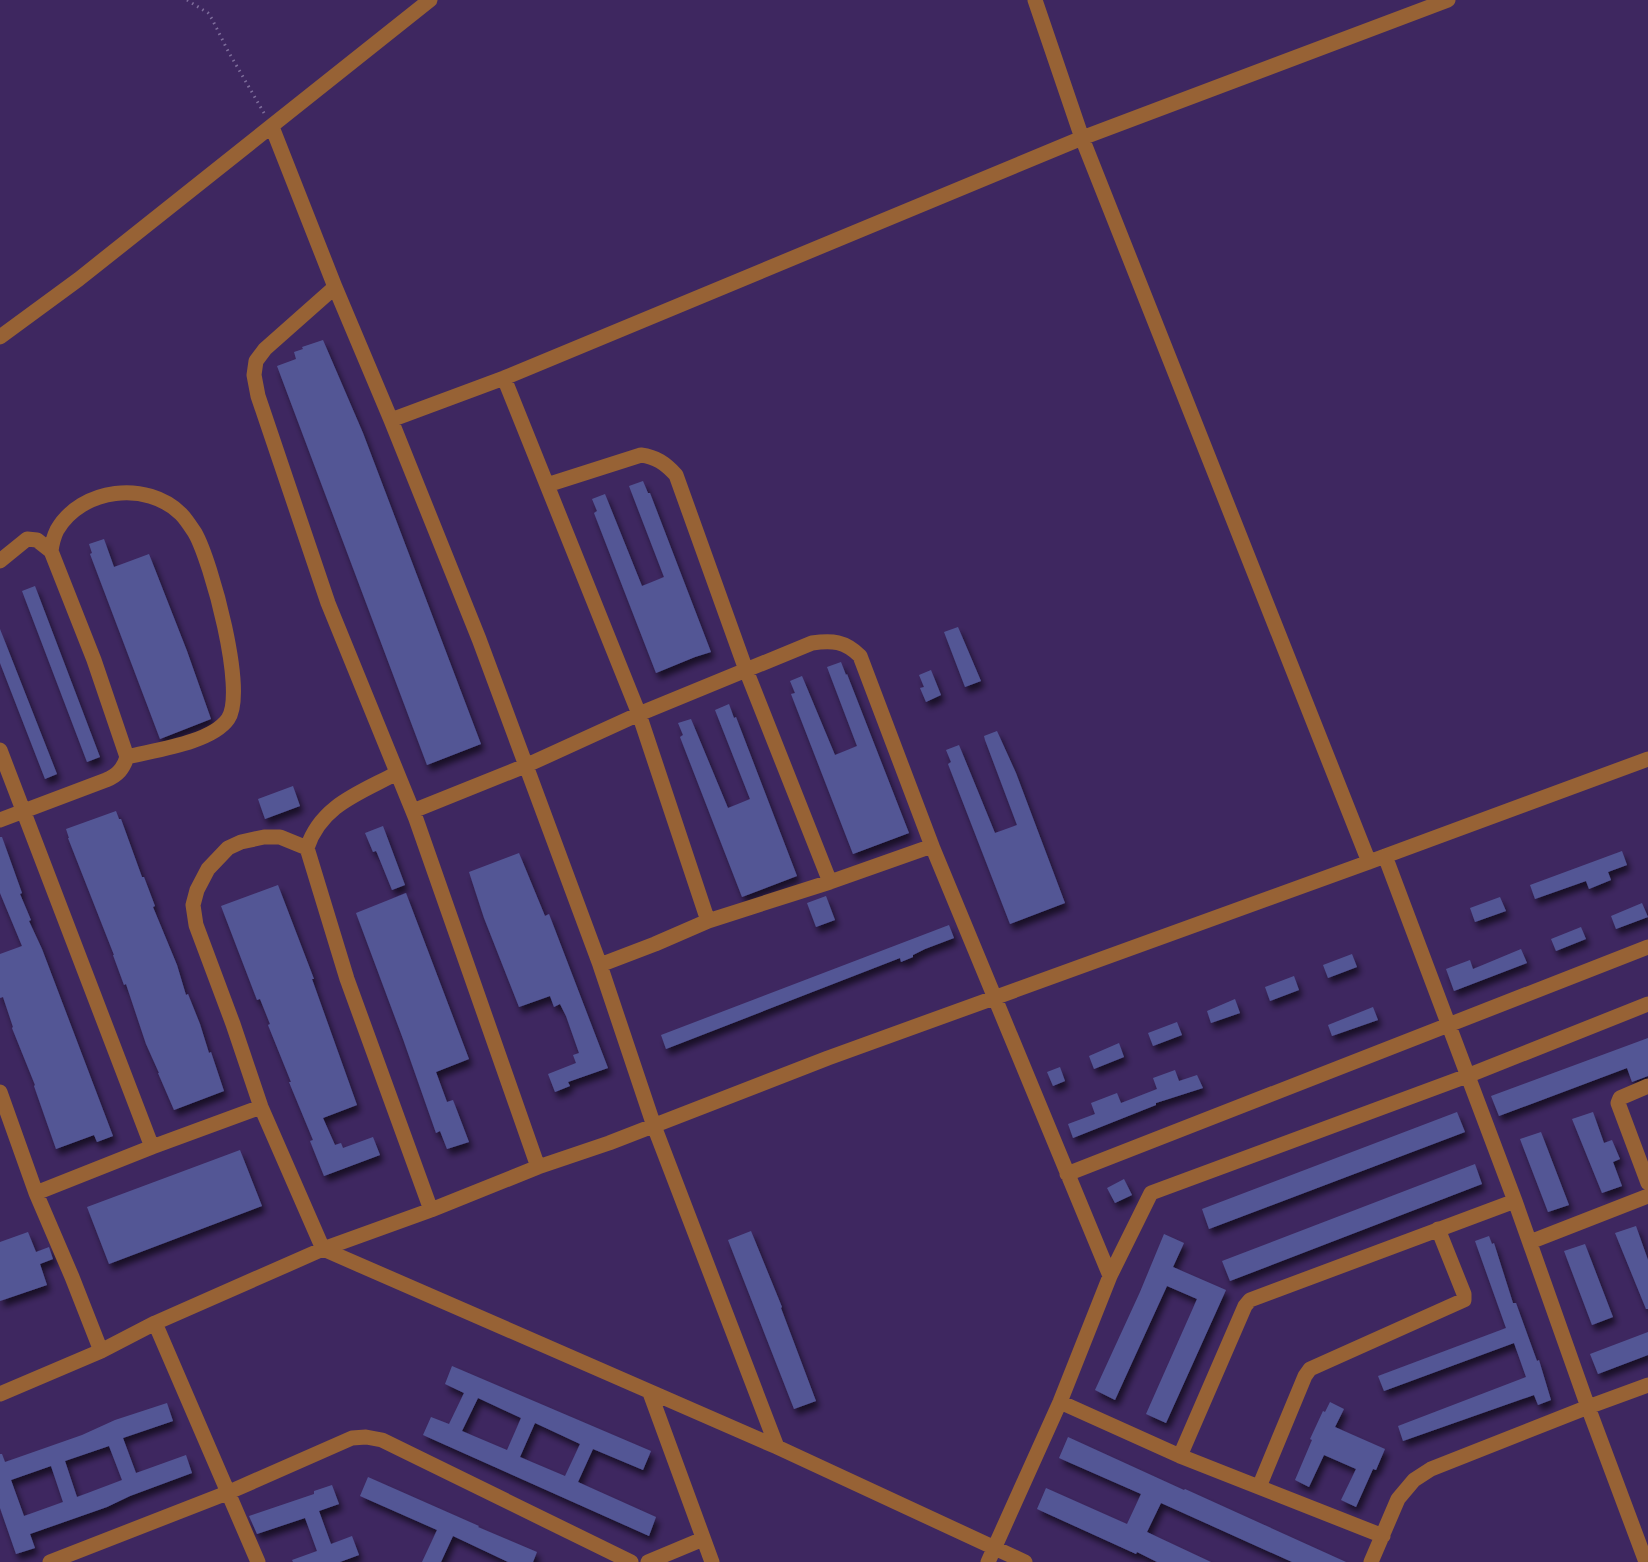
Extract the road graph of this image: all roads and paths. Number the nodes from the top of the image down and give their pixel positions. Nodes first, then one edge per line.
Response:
1 (187, 0) edge
2 (430, 0) edge
3 (1035, 0) edge
4 (1448, 0) edge
5 (272, 127) junction
6 (1082, 138) junction
7 (334, 287) junction
8 (0, 337) edge
9 (504, 378) junction
10 (391, 420) junction
11 (547, 485) junction
12 (51, 551) junction
13 (0, 561) edge
14 (746, 670) junction
15 (639, 714) junction
16 (0, 750) edge
17 (127, 757) junction
18 (1648, 759) edge
19 (525, 766) junction
20 (397, 774) junction
21 (22, 811) junction
22 (413, 811) junction
23 (0, 820) edge
24 (932, 846) junction
25 (307, 848) junction
26 (1385, 856) junction
27 (1369, 862) junction
28 (831, 882) junction
29 (708, 921) junction
30 (1648, 947) edge
31 (600, 966) junction
32 (995, 998) junction
33 (1648, 1004) edge
34 (1449, 1024) junction
35 (1467, 1076) junction
36 (1648, 1086) edge
37 (0, 1092) edge
38 (261, 1107) junction
39 (4, 1116) edge
40 (654, 1126) junction
41 (152, 1147) junction
42 (538, 1167) junction
43 (1067, 1174) junction
44 (1648, 1183) edge
45 (36, 1193) junction
46 (1648, 1196) edge
47 (1515, 1201) junction
48 (431, 1210) junction
49 (1438, 1229) junction
50 (1530, 1242) junction
51 (323, 1249) junction
52 (1110, 1276) junction
53 (155, 1323) junction
54 (101, 1352) junction
55 (1648, 1385) edge
56 (650, 1393) junction
57 (0, 1394) edge
58 (1060, 1402) junction
59 (1588, 1407) junction
60 (777, 1447) junction
61 (1180, 1456) junction
62 (1259, 1487) junction
63 (227, 1493) junction
64 (1383, 1536) junction
65 (703, 1539) junction
66 (991, 1555) edge
67 (50, 1562) edge
68 (258, 1562) edge
69 (631, 1562) edge
70 (648, 1562) edge
71 (712, 1562) edge
72 (1024, 1562) edge
73 (1371, 1562) edge
74 (1646, 1562) edge

1 - 5 path
2 - 5 street
3 - 6 street
4 - 6 street
5 - 7 street
5 - 8 street
6 - 9 street
6 - 27 street
7 - 10 street
7 - 20 street
9 - 10 street
9 - 11 street
10 - 19 street
11 - 14 street
11 - 15 street
12 - 13 street
12 - 17 street
12 - 17 street
14 - 15 street
14 - 24 street
14 - 28 street
15 - 19 street
15 - 29 street
16 - 21 street
17 - 21 street
18 - 26 street
19 - 22 street
19 - 31 street
20 - 22 street
20 - 25 street
21 - 23 street
21 - 41 street
22 - 42 street
24 - 28 street
24 - 32 street
25 - 38 street
25 - 48 street
26 - 27 street
26 - 34 street
27 - 32 street
28 - 29 street
29 - 31 street
30 - 34 street
31 - 40 street
32 - 40 street
32 - 43 street
33 - 35 street
34 - 35 street
34 - 43 street
35 - 47 street
35 - 52 street
36 - 44 street
37 - 39 street
38 - 41 street
38 - 51 street
39 - 45 street
40 - 42 street
40 - 60 street
41 - 45 street
42 - 48 street
43 - 52 street
45 - 54 street
46 - 50 street
47 - 49 street
47 - 50 street
48 - 51 street
49 - 61 street
49 - 62 street
50 - 59 street
51 - 53 street
51 - 56 street
52 - 58 street
53 - 54 street
53 - 63 street
54 - 57 street
55 - 59 street
56 - 60 street
56 - 65 street
58 - 61 street
58 - 66 street
59 - 64 street
59 - 74 street
60 - 66 street
61 - 62 street
62 - 64 street
63 - 67 street
63 - 68 street
63 - 69 street
64 - 73 street
65 - 70 street
65 - 71 street
66 - 72 street

